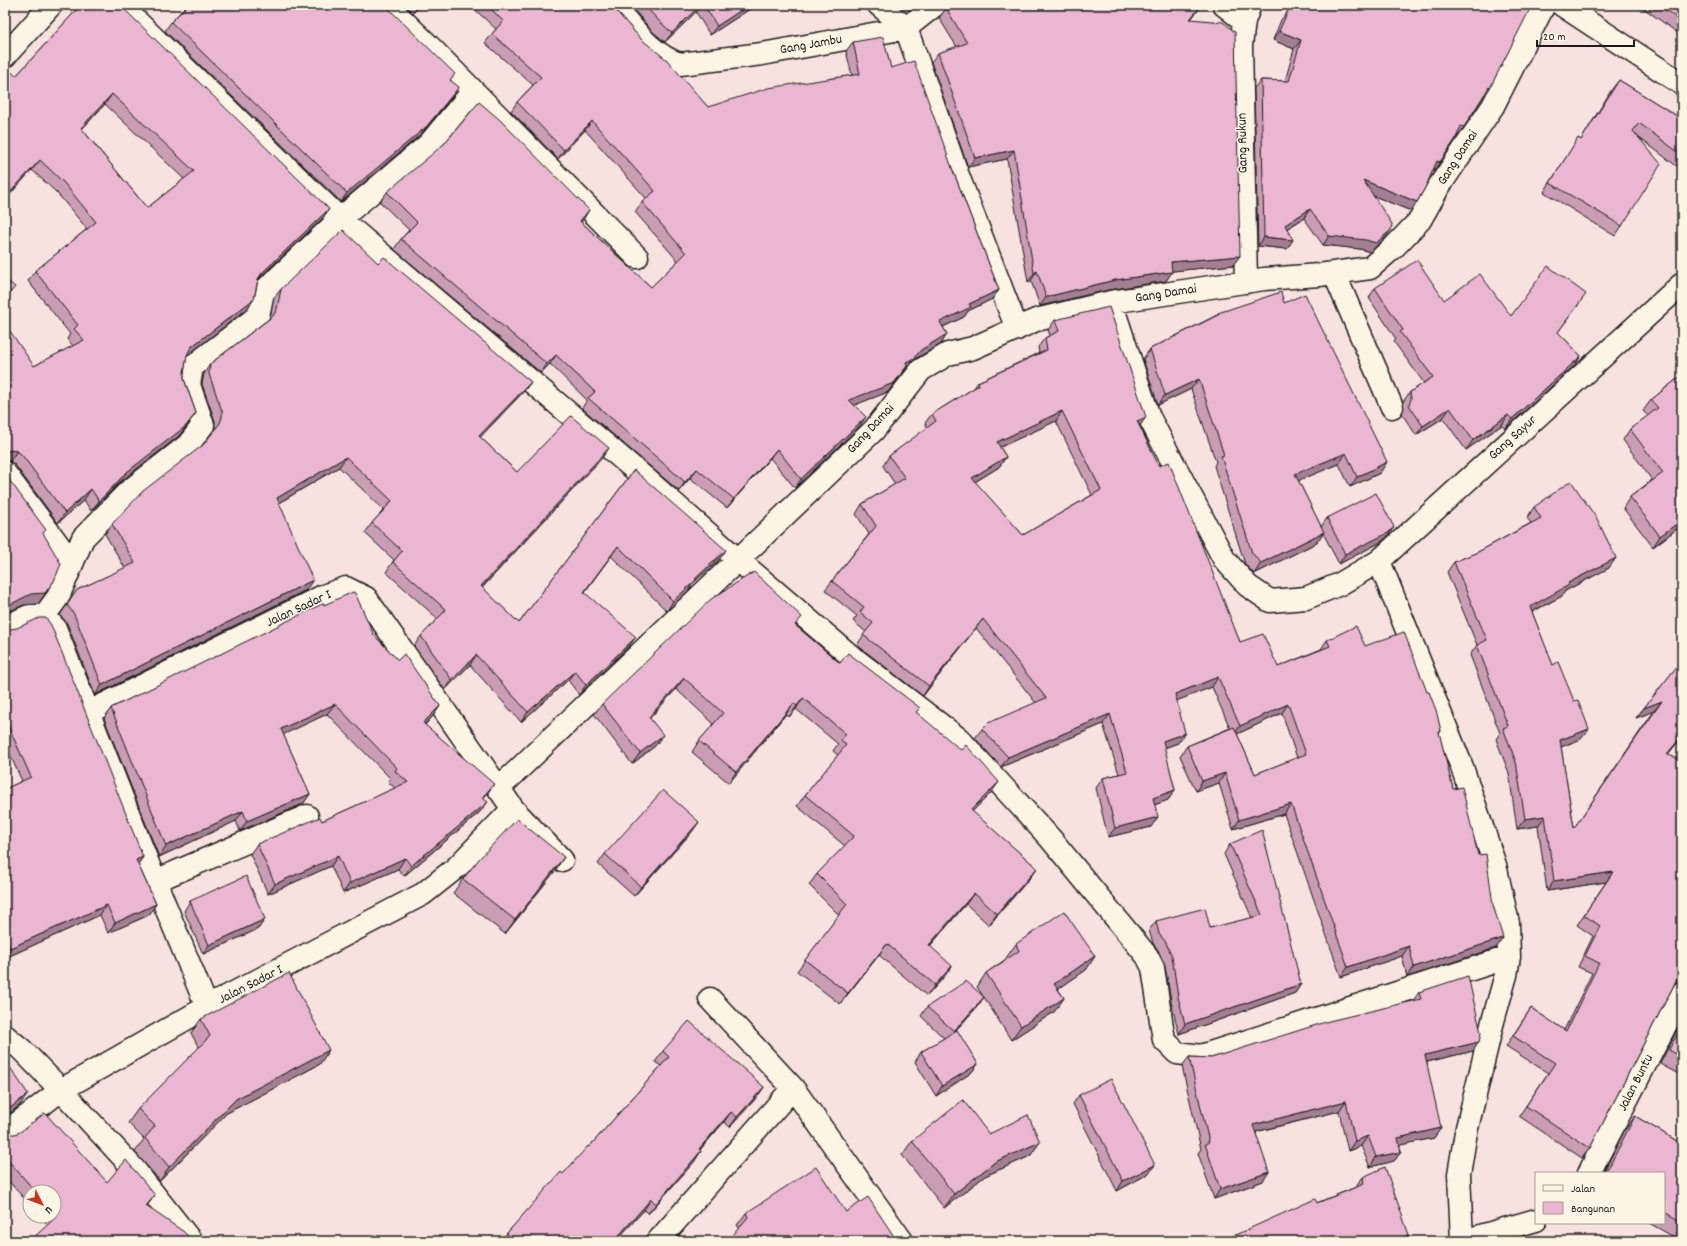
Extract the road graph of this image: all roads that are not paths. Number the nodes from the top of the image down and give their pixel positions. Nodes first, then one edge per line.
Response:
1 (51, 5) edge
2 (120, 5) edge
3 (387, 5) edge
4 (612, 5) edge
5 (879, 5) edge
6 (935, 5) edge
7 (1224, 5) edge
8 (1544, 5) edge
9 (1562, 5) edge
10 (1247, 13) edge
11 (906, 28) junction
12 (5, 56) edge
13 (1682, 84) edge
14 (473, 91) junction
15 (340, 219) junction
16 (637, 257) dead end
17 (1334, 273) junction
18 (1246, 282) junction
19 (1682, 284) edge
20 (1111, 302) junction
21 (1017, 328) junction
22 (1392, 407) dead end
23 (5, 473) edge
24 (737, 560) junction
25 (1379, 561) junction
26 (72, 563) junction
27 (44, 616) junction
28 (5, 627) edge
29 (89, 712) junction
30 (499, 788) junction
31 (513, 809) junction
32 (307, 816) dead end
33 (562, 860) edge
34 (155, 881) junction
35 (1509, 956) junction
36 (1682, 993) edge
37 (710, 999) dead end
38 (208, 1008) junction
39 (5, 1036) edge
40 (793, 1088) junction
41 (60, 1090) junction
42 (5, 1133) edge
43 (1590, 1172) edge
44 (1535, 1220) edge
45 (191, 1241) edge
46 (658, 1241) edge
47 (902, 1241) edge
48 (1463, 1241) edge

1 - 12 street
2 - 15 street
3 - 14 street
4 - 11 street, Gang Jambu
5 - 11 street
6 - 11 street, Gang Jambu
7 - 10 street
8 - 17 street, Gang Damai
9 - 13 street
10 - 18 street, Gang Rukun
11 - 21 street
14 - 15 street
14 - 16 street
15 - 24 street
15 - 26 street
17 - 18 street, Gang Damai
17 - 22 street
18 - 20 street, Gang Damai
19 - 25 street, Gang Sayur
20 - 21 street, Gang Damai
20 - 25 street, Gang Sayur
21 - 24 street, Gang Damai
23 - 26 street
24 - 30 street, Gang Damai
24 - 35 street
25 - 35 street
26 - 27 street
27 - 28 street
27 - 29 street, Jalan Sadar I
29 - 30 street, Jalan Sadar I
29 - 34 street, Jalan Sadar I
30 - 31 street, Jalan Sadar I
31 - 33 street, Jalan Sadar I
31 - 38 street, Jalan Sadar I
32 - 34 street
34 - 38 street, Jalan Sadar I
35 - 48 street
36 - 43 street, Jalan Buntu
37 - 40 street
38 - 41 street
39 - 41 street
40 - 46 street
40 - 47 street
41 - 42 street
41 - 45 street
44 - 48 street

